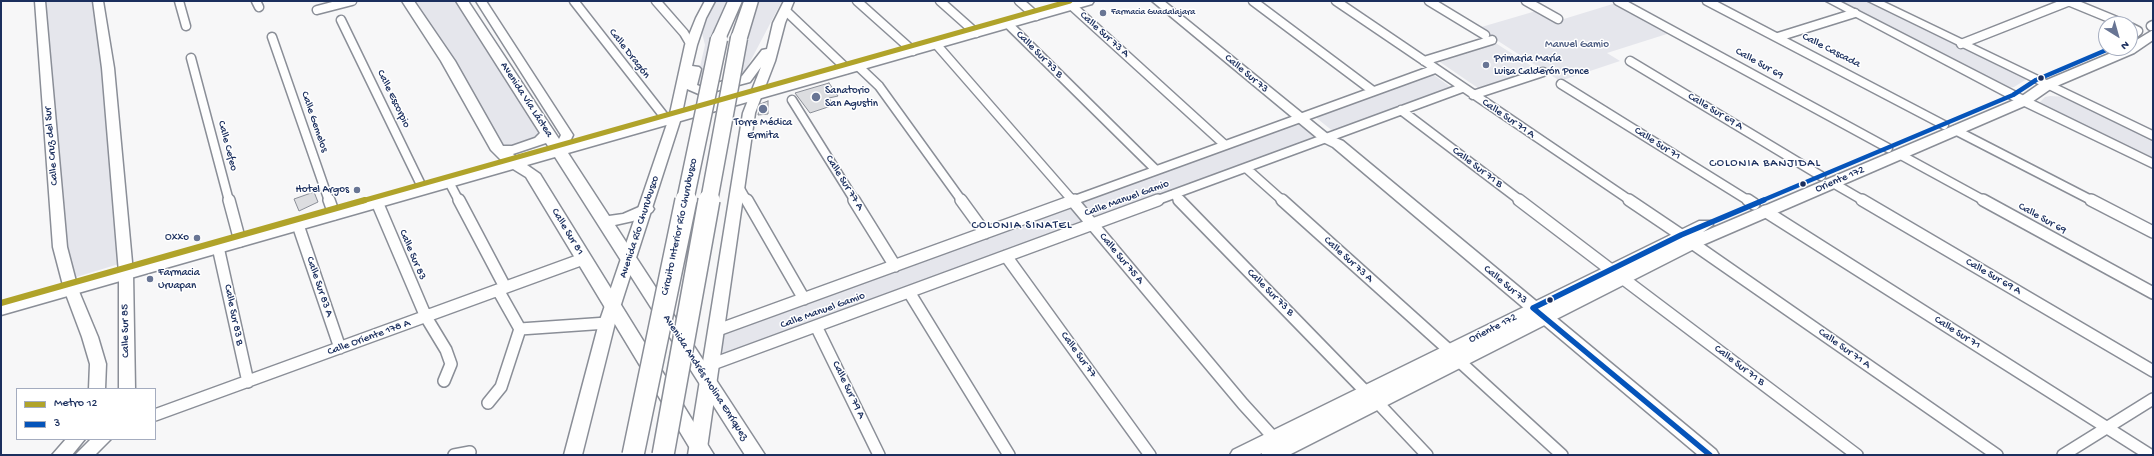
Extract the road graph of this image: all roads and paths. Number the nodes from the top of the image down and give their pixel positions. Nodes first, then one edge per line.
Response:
1 (40, 1) edge
2 (98, 1) edge
3 (179, 1) edge
4 (352, 1) edge
5 (408, 1) edge
6 (462, 1) edge
7 (480, 1) edge
8 (574, 1) edge
9 (656, 1) edge
10 (710, 1) edge
11 (735, 1) edge
12 (751, 1) edge
13 (857, 1) edge
14 (940, 1) edge
15 (1019, 1) edge
16 (1088, 1) edge
17 (1157, 1) edge
18 (1168, 1) edge
19 (1253, 1) edge
20 (1336, 1) edge
21 (1429, 1) edge
22 (1526, 1) edge
23 (1618, 1) edge
24 (1707, 1) edge
25 (1831, 1) edge
26 (2069, 1) edge
27 (1880, 2) edge
28 (787, 5) edge
29 (1072, 6) junction
30 (317, 10) dead end
31 (1855, 13) junction
32 (1036, 16) junction
33 (2105, 16) edge
34 (1558, 19) dead end
35 (341, 20) dead end
36 (1008, 24) junction
37 (186, 26) dead end
38 (2153, 29) edge
39 (976, 33) junction
40 (2138, 36) edge
41 (272, 37) dead end
42 (1778, 37) junction
43 (2138, 39) edge
44 (692, 40) junction
45 (774, 40) junction
46 (2153, 40) edge
47 (936, 44) junction
48 (1961, 44) junction
49 (913, 51) junction
50 (2098, 54) edge
51 (2098, 55) edge
52 (191, 58) dead end
53 (1424, 61) junction
54 (1630, 61) dead end
55 (852, 68) junction
56 (1435, 69) junction
57 (1542, 72) dead end
58 (2041, 82) junction
59 (1561, 84) dead end
60 (1462, 88) junction
61 (1373, 92) junction
62 (755, 95) junction
63 (1473, 95) junction
64 (2019, 98) junction
65 (792, 100) dead end
66 (1401, 110) junction
67 (1304, 116) junction
68 (671, 119) junction
69 (1949, 128) junction
70 (548, 133) junction
71 (2152, 135) edge
72 (1332, 139) junction
73 (1225, 145) junction
74 (498, 150) junction
75 (559, 151) junction
76 (1893, 151) junction
77 (514, 163) junction
78 (2153, 164) edge
79 (1246, 168) junction
80 (1156, 170) junction
81 (1827, 179) junction
82 (449, 182) junction
83 (739, 187) junction
84 (423, 189) junction
85 (1174, 194) junction
86 (1072, 201) junction
87 (377, 202) junction
88 (1759, 208) junction
89 (646, 209) junction
90 (334, 214) junction
91 (605, 221) junction
92 (1092, 224) junction
93 (298, 225) junction
94 (2153, 232) edge
95 (985, 233) junction
96 (1686, 239) junction
97 (240, 241) junction
98 (218, 247) junction
99 (1006, 256) junction
100 (583, 259) junction
101 (629, 260) junction
102 (895, 266) junction
103 (126, 273) junction
104 (1616, 274) junction
105 (71, 289) junction
106 (501, 289) junction
107 (909, 292) junction
108 (2153, 293) edge
109 (804, 299) junction
110 (1, 309) edge
111 (1538, 313) junction
112 (610, 315) junction
113 (426, 317) junction
114 (816, 326) junction
115 (520, 329) junction
116 (715, 331) junction
117 (340, 348) junction
118 (1455, 356) junction
119 (710, 365) junction
120 (2153, 371) edge
121 (444, 381) dead end
122 (248, 382) junction
123 (707, 382) junction
124 (97, 388) edge
125 (127, 388) edge
126 (1372, 397) junction
127 (2153, 399) edge
128 (488, 403) dead end
129 (156, 415) edge
130 (2106, 427) junction
131 (76, 440) edge
132 (101, 440) edge
133 (1280, 449) edge
134 (699, 452) edge
135 (61, 455) edge
136 (84, 455) edge
137 (454, 455) edge
138 (469, 455) edge
139 (574, 455) edge
140 (633, 455) edge
141 (663, 455) edge
142 (755, 455) edge
143 (879, 455) edge
144 (1009, 455) edge
145 (1150, 455) edge
146 (1240, 455) edge
147 (1427, 455) edge
148 (1562, 455) edge
149 (1710, 455) edge
150 (1857, 455) edge
151 (1997, 455) edge
152 (2063, 455) edge
153 (2150, 455) edge

1 - 105 street, Calle Cruz del Sur
2 - 103 street
3 - 37 street
4 - 30 street
5 - 74 main road
6 - 70 main road, Avenida Vía Láctea
7 - 75 street, Avenida Vía Láctea
8 - 68 street, Calle Dragón
9 - 44 street
10 - 44 street, Avenida Río Churubusco
11 - 140 highway, Circuito Interior Río Churubusco, bridge
12 - 141 highway, Circuito Interior Río Churubusco, bridge
13 - 49 street
14 - 39 street
15 - 32 street
16 - 29 main road
17 - 67 street, Calle Sur 73
18 - 67 street, Calle Sur 73
19 - 61 street
20 - 53 street, Calle Sur 71 A
21 - 53 street
22 - 34 street
23 - 76 street, Calle Sur 69
24 - 42 street, Calle Cascada
25 - 31 street
26 - 33 street
26 - 48 street
27 - 48 street
28 - 45 street
28 - 55 street
29 - 32 main road
29 - 73 street, Calle Sur 73 A
31 - 42 street
31 - 64 street
32 - 36 main road
35 - 84 street, Calle Escorpio
36 - 39 main road
36 - 80 street, Calle Sur 73 B
38 - 40 main road
39 - 47 main road
41 - 90 street, Calle Gemelos
42 - 69 street, Calle Cascada
43 - 46 street
44 - 45 street
44 - 68 street, Avenida Río Churubusco
45 - 62 street
47 - 49 main road
47 - 86 street, Calle Sur 75 A
48 - 58 street
49 - 55 main road
50 - 58 main road
51 - 58 main road
52 - 97 street, Calle Cefeo
53 - 56 street, Calle Sur 71 A
54 - 81 street, Calle Sur 69 A
55 - 62 main road
55 - 95 street
56 - 60 street, Calle Sur 71 A
56 - 61 street, Calle Manuel Gamio
57 - 63 street
58 - 64 main road, Oriente 172
58 - 71 street
59 - 88 street, Calle Sur 71
60 - 63 street, Calle Sur 71 A
60 - 66 street, Calle Manuel Gamio
61 - 67 street, Calle Manuel Gamio
62 - 68 main road
62 - 83 street
63 - 96 street, Calle Sur 71 A
64 - 69 main road, Oriente 172
64 - 78 street
65 - 102 street, Calle Sur 77 A
66 - 72 street, Calle Manuel Gamio
66 - 104 street, Calle Sur 71 B
67 - 72 street, Calle Sur 73
67 - 73 street, Calle Manuel Gamio
68 - 75 main road
68 - 89 street, Avenida Río Churubusco
69 - 76 main road, Oriente 172
69 - 94 street, Calle Cascada
70 - 74 main road
70 - 75 main road, Avenida Vía Láctea
72 - 79 street, Calle Manuel Gamio
72 - 111 street, Calle Sur 73
73 - 80 street, Calle Manuel Gamio
74 - 77 main road
75 - 77 main road
75 - 91 main road
76 - 81 main road, Oriente 172
76 - 108 street, Calle Sur 69
77 - 82 main road
77 - 100 main road, Calle Sur 81
79 - 85 street, Calle Manuel Gamio
79 - 118 street, Calle Sur 73 A
80 - 86 street, Calle Manuel Gamio
81 - 88 main road, Oriente 172
81 - 120 street, Calle Sur 69 A
82 - 84 main road
82 - 106 street
83 - 109 street
83 - 116 street
84 - 87 main road
85 - 92 street, Calle Manuel Gamio
85 - 126 street, Calle Sur 73 B
86 - 92 street, Calle Sur 75 A
86 - 95 street, Calle Manuel Gamio
87 - 90 main road
87 - 113 street, Calle Sur 83
88 - 96 main road, Oriente 172
88 - 130 street, Calle Sur 71
89 - 91 main road
89 - 101 street, Avenida Río Churubusco
90 - 93 main road
91 - 101 main road
92 - 99 street, Calle Manuel Gamio
92 - 133 street, Calle Sur 75 A
93 - 97 main road
93 - 117 street, Calle Sur 83 A
95 - 102 street, Calle Manuel Gamio
96 - 104 main road, Oriente 172
96 - 151 street, Calle Sur 71 A
97 - 98 main road
98 - 103 main road
98 - 122 street, Calle Sur 83 B
99 - 107 street, Calle Manuel Gamio
99 - 145 street, Calle Sur 77
100 - 106 street, Calle Oriente 178 A
100 - 112 main road, Calle Sur 81
101 - 112 street, Avenida Río Churubusco
101 - 123 main road, Avenida Andrés Molina Enríquez
102 - 109 street, Calle Manuel Gamio
103 - 105 main road
103 - 125 street, Calle Sur 85
104 - 111 main road, Oriente 172
104 - 150 street, Calle Sur 71 B
105 - 110 main road
105 - 124 street
106 - 113 street, Calle Oriente 178 A
106 - 115 street
107 - 114 street, Calle Manuel Gamio
107 - 144 street
109 - 116 street, Calle Manuel Gamio
111 - 118 main road, Oriente 172
111 - 149 street, Calle Sur 73
112 - 115 street
112 - 134 main road
112 - 139 street, Avenida Río Churubusco
113 - 117 street, Calle Oriente 178 A
113 - 121 street, Calle Sur 83
114 - 119 street, Calle Manuel Gamio
114 - 143 street, Calle Sur 79 A
115 - 128 street
116 - 119 street
117 - 122 street, Calle Oriente 178 A
118 - 126 main road, Oriente 172
118 - 148 street, Calle Sur 73 A
119 - 123 street
122 - 129 street, Calle Oriente 178 A
123 - 134 street
123 - 142 main road, Avenida Andrés Molina Enríquez
126 - 133 main road, Oriente 172
126 - 147 street, Calle Sur 73 B
127 - 130 street
130 - 152 street
130 - 153 street, Calle Sur 71
131 - 135 street
132 - 136 street
133 - 146 main road, Oriente 172
137 - 138 street

